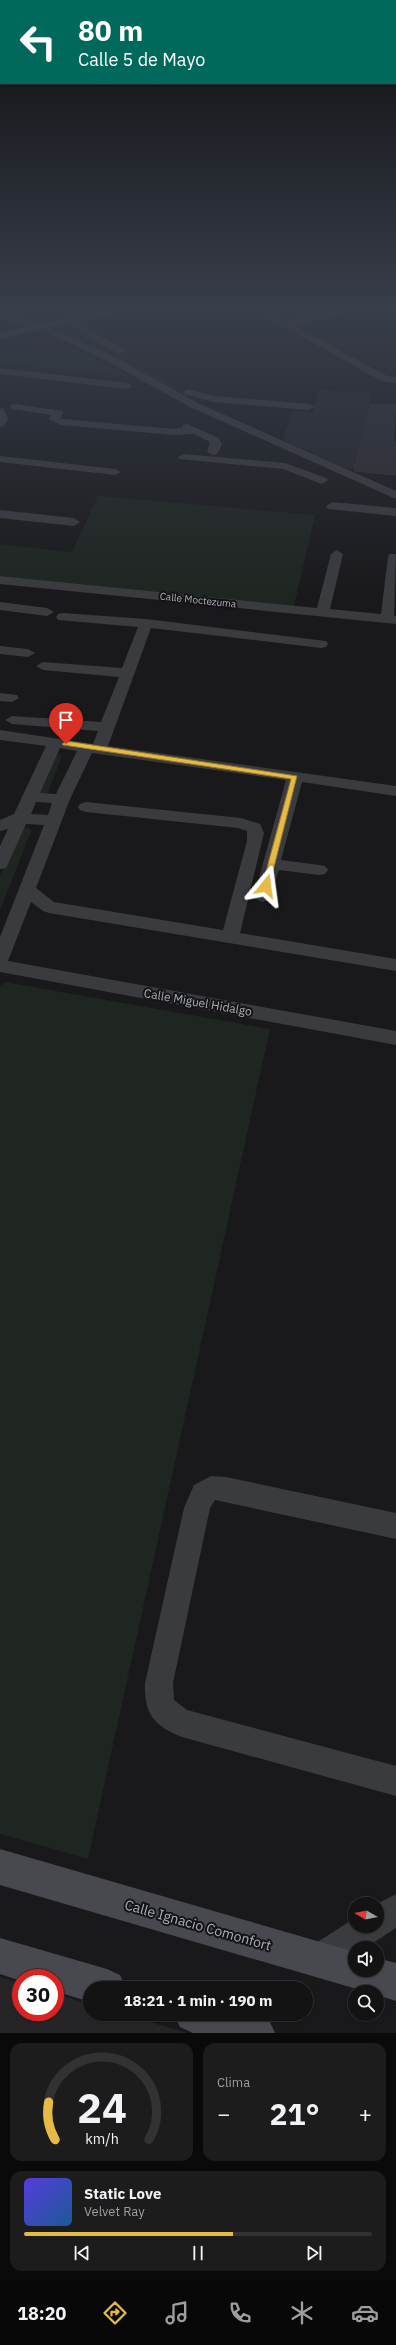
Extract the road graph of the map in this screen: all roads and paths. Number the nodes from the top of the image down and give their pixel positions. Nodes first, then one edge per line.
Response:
1 (195, 406) edge
2 (296, 406) edge
3 (15, 407) dead end
4 (309, 407) dead end
5 (0, 411) edge
6 (0, 424) edge
7 (219, 431) junction
8 (213, 452) dead end
9 (184, 457) dead end
10 (0, 459) edge
11 (320, 462) junction
12 (298, 470) junction
13 (115, 472) dead end
14 (322, 480) dead end
15 (396, 495) edge
16 (332, 506) dead end
17 (396, 512) edge
18 (0, 514) edge
19 (74, 522) dead end
20 (337, 554) dead end
21 (394, 556) dead end
22 (0, 580) edge
23 (9, 592) dead end
24 (0, 607) edge
25 (47, 612) dead end
26 (323, 612) junction
27 (63, 617) dead end
28 (391, 619) edge
29 (146, 623) junction
30 (321, 644) dead end
31 (0, 650) edge
32 (28, 653) dead end
33 (43, 666) dead end
34 (128, 673) junction
35 (12, 720) dead end
36 (77, 727) junction
37 (108, 728) junction
38 (0, 735) edge
39 (55, 742) junction
40 (87, 746) junction
41 (295, 778) junction
42 (396, 791) edge
43 (29, 797) junction
44 (62, 799) junction
45 (86, 807) dead end
46 (20, 818) junction
47 (54, 821) junction
48 (0, 826) edge
49 (2, 853) edge
50 (272, 864) junction
51 (319, 870) dead end
52 (27, 889) junction
53 (263, 896) dead end
54 (49, 907) junction
55 (14, 922) junction
56 (230, 937) junction
57 (0, 960) edge
58 (396, 965) edge
59 (0, 966) edge
60 (396, 1038) edge
61 (396, 1526) edge
62 (396, 1781) edge
63 (0, 1867) edge
64 (396, 1910) edge
65 (384, 1918) edge
66 (360, 1933) edge
67 (0, 1956) edge
68 (319, 1960) junction
69 (84, 1981) edge
70 (396, 1982) edge
71 (216, 2021) edge
72 (256, 2033) edge

1 - 7 street
2 - 4 street
3 - 7 street
5 - 6 street
7 - 8 street
7 - 11 street
9 - 12 street
10 - 13 street
11 - 12 street
11 - 15 street
12 - 14 street
16 - 17 street
18 - 19 street
20 - 26 street
21 - 28 street
22 - 26 street, Calle Moctezuma
23 - 24 street
24 - 25 street
26 - 28 street, Calle Moctezuma
27 - 29 street
29 - 30 street
29 - 34 street
31 - 32 street
33 - 34 street
34 - 37 street
35 - 36 street
36 - 37 street
36 - 40 street
37 - 40 street
38 - 39 street
39 - 40 street
39 - 43 street
40 - 41 street
40 - 44 street
41 - 42 street
41 - 50 street
43 - 44 street
43 - 46 street
44 - 47 street
45 - 56 street
46 - 47 street
46 - 48 street
46 - 49 street
47 - 52 street
50 - 51 street
50 - 53 street
52 - 54 street
52 - 55 street
54 - 55 street
54 - 56 street
55 - 57 street
56 - 58 street
59 - 60 street, Calle Miguel Hidalgo
61 - 62 street
63 - 68 street, Calle Ignacio Comonfort
64 - 65 street
66 - 68 street
67 - 69 street
68 - 70 street, Calle Ignacio Comonfort
71 - 72 street

